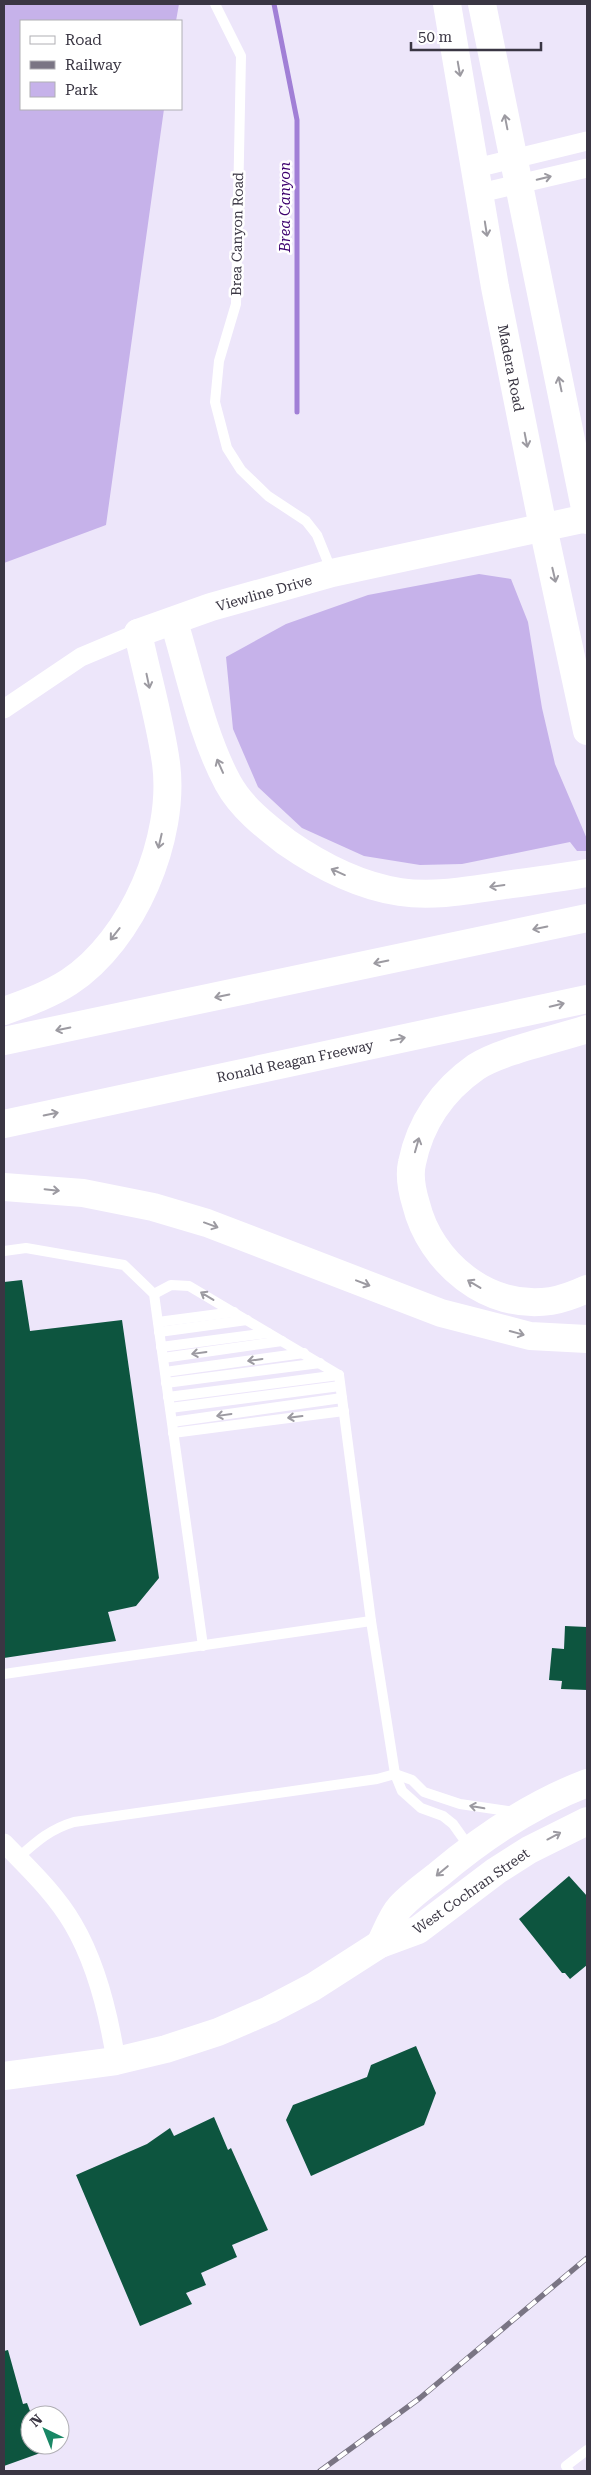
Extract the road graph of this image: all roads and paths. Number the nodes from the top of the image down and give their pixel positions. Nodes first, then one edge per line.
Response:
1 (215, 4) edge
2 (447, 4) edge
3 (482, 4) edge
4 (587, 141) edge
5 (587, 168) edge
6 (516, 172) junction
7 (478, 181) junction
8 (587, 519) edge
9 (543, 527) junction
10 (332, 573) junction
11 (174, 622) junction
12 (138, 633) junction
13 (4, 709) edge
14 (587, 731) edge
15 (584, 874) edge
16 (587, 918) edge
17 (587, 999) edge
18 (4, 1011) edge
19 (587, 1030) edge
20 (4, 1041) edge
21 (4, 1124) edge
22 (4, 1187) edge
23 (4, 1251) edge
24 (587, 1290) edge
25 (154, 1294) junction
26 (234, 1312) junction
27 (247, 1320) junction
28 (158, 1327) junction
29 (268, 1333) junction
30 (587, 1340) edge
31 (282, 1341) junction
32 (162, 1352) junction
33 (304, 1354) junction
34 (320, 1363) junction
35 (339, 1375) junction
36 (166, 1377) junction
37 (340, 1386) junction
38 (168, 1397) junction
39 (342, 1398) junction
40 (170, 1408) junction
41 (344, 1411) junction
42 (172, 1428) junction
43 (371, 1621) junction
44 (203, 1646) junction
45 (4, 1674) edge
46 (395, 1774) junction
47 (587, 1783) edge
48 (525, 1812) junction
49 (587, 1821) edge
50 (4, 1843) edge
51 (470, 1848) junction
52 (18, 1858) junction
53 (380, 1944) junction
54 (116, 2061) junction
55 (4, 2076) edge
56 (587, 2450) edge
57 (569, 2471) edge

1 - 10 lane, Brea Canyon Road
2 -> 7 main road, Madera Road
6 -> 3 main road
4 - 6 street
6 -> 5 street
6 - 7 street
6 - 7 street
8 -> 6 main road
7 -> 9 main road, Madera Road
8 - 9 main road, Viewline Drive
9 - 10 main road, Viewline Drive
9 -> 14 main road, Madera Road
10 - 11 main road, Viewline Drive
11 - 12 main road, Viewline Drive
15 -> 11 main road
12 - 13 street, Viewline Drive
12 -> 18 main road
16 -> 20 main road
21 -> 17 main road, Ronald Reagan Freeway
24 -> 19 main road
22 -> 30 main road
23 - 25 lane
26 -> 25 lane
25 - 28 lane
26 - 27 lane
26 - 28 lane
27 - 28 lane
27 - 29 lane
28 - 32 lane
29 - 31 lane
29 - 32 lane
31 -> 32 lane
31 - 33 lane
32 - 36 lane
33 - 34 lane
33 -> 36 lane
34 - 35 lane
34 - 36 lane
35 - 37 lane
35 - 38 lane
36 - 38 lane
37 - 39 lane
37 - 40 lane
38 - 40 lane
39 - 41 lane
39 -> 42 lane
40 - 42 lane
41 -> 42 lane
41 - 43 lane
42 - 44 lane
43 - 44 lane
43 - 46 lane
44 - 45 lane
48 -> 46 lane
46 - 51 lane
46 - 52 lane
47 - 48 main road, West Cochran Street
48 - 51 main road, West Cochran Street
53 -> 49 main road, West Cochran Street
50 - 52 street
51 -> 53 main road, West Cochran Street
52 - 54 street
53 - 54 main road, West Cochran Street
54 - 55 main road, West Cochran Street
56 - 57 lane

